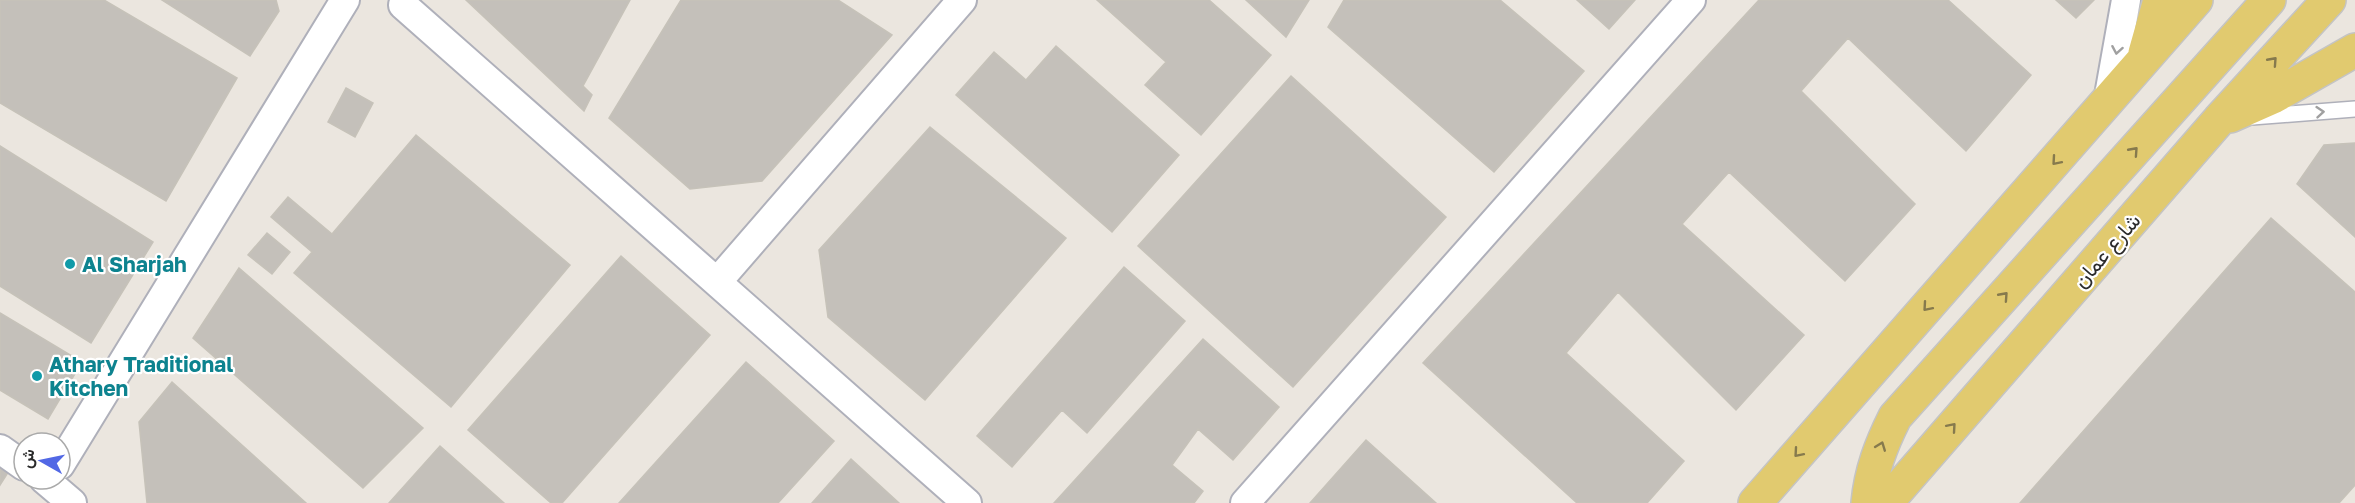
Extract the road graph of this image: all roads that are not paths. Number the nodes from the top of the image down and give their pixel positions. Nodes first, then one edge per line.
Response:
1 (345, 0) edge
2 (962, 0) edge
3 (1691, 0) edge
4 (2126, 0) edge
5 (2160, 0) edge
6 (2196, 0) edge
7 (2269, 0) edge
8 (2329, 0) edge
9 (403, 5) dead end
10 (2355, 50) edge
11 (2143, 58) junction
12 (2108, 101) junction
13 (2355, 109) edge
14 (2219, 120) junction
15 (717, 282) junction
16 (72, 443) edge
17 (58, 491) edge
18 (72, 503) edge
19 (967, 503) edge
20 (1245, 503) edge
21 (1755, 503) edge
22 (1868, 503) edge
23 (1886, 503) edge

1 - 16 street
2 - 15 street
3 - 20 street
4 -> 12 street
5 - 11 main road
6 - 11 main road
22 -> 7 main road
14 -> 8 main road, شارع عمان
9 - 15 street
10 - 14 main road
11 - 12 main road
12 -> 21 main road
14 -> 13 lane
23 -> 14 main road, شارع عمان
15 - 19 street
17 - 18 street

